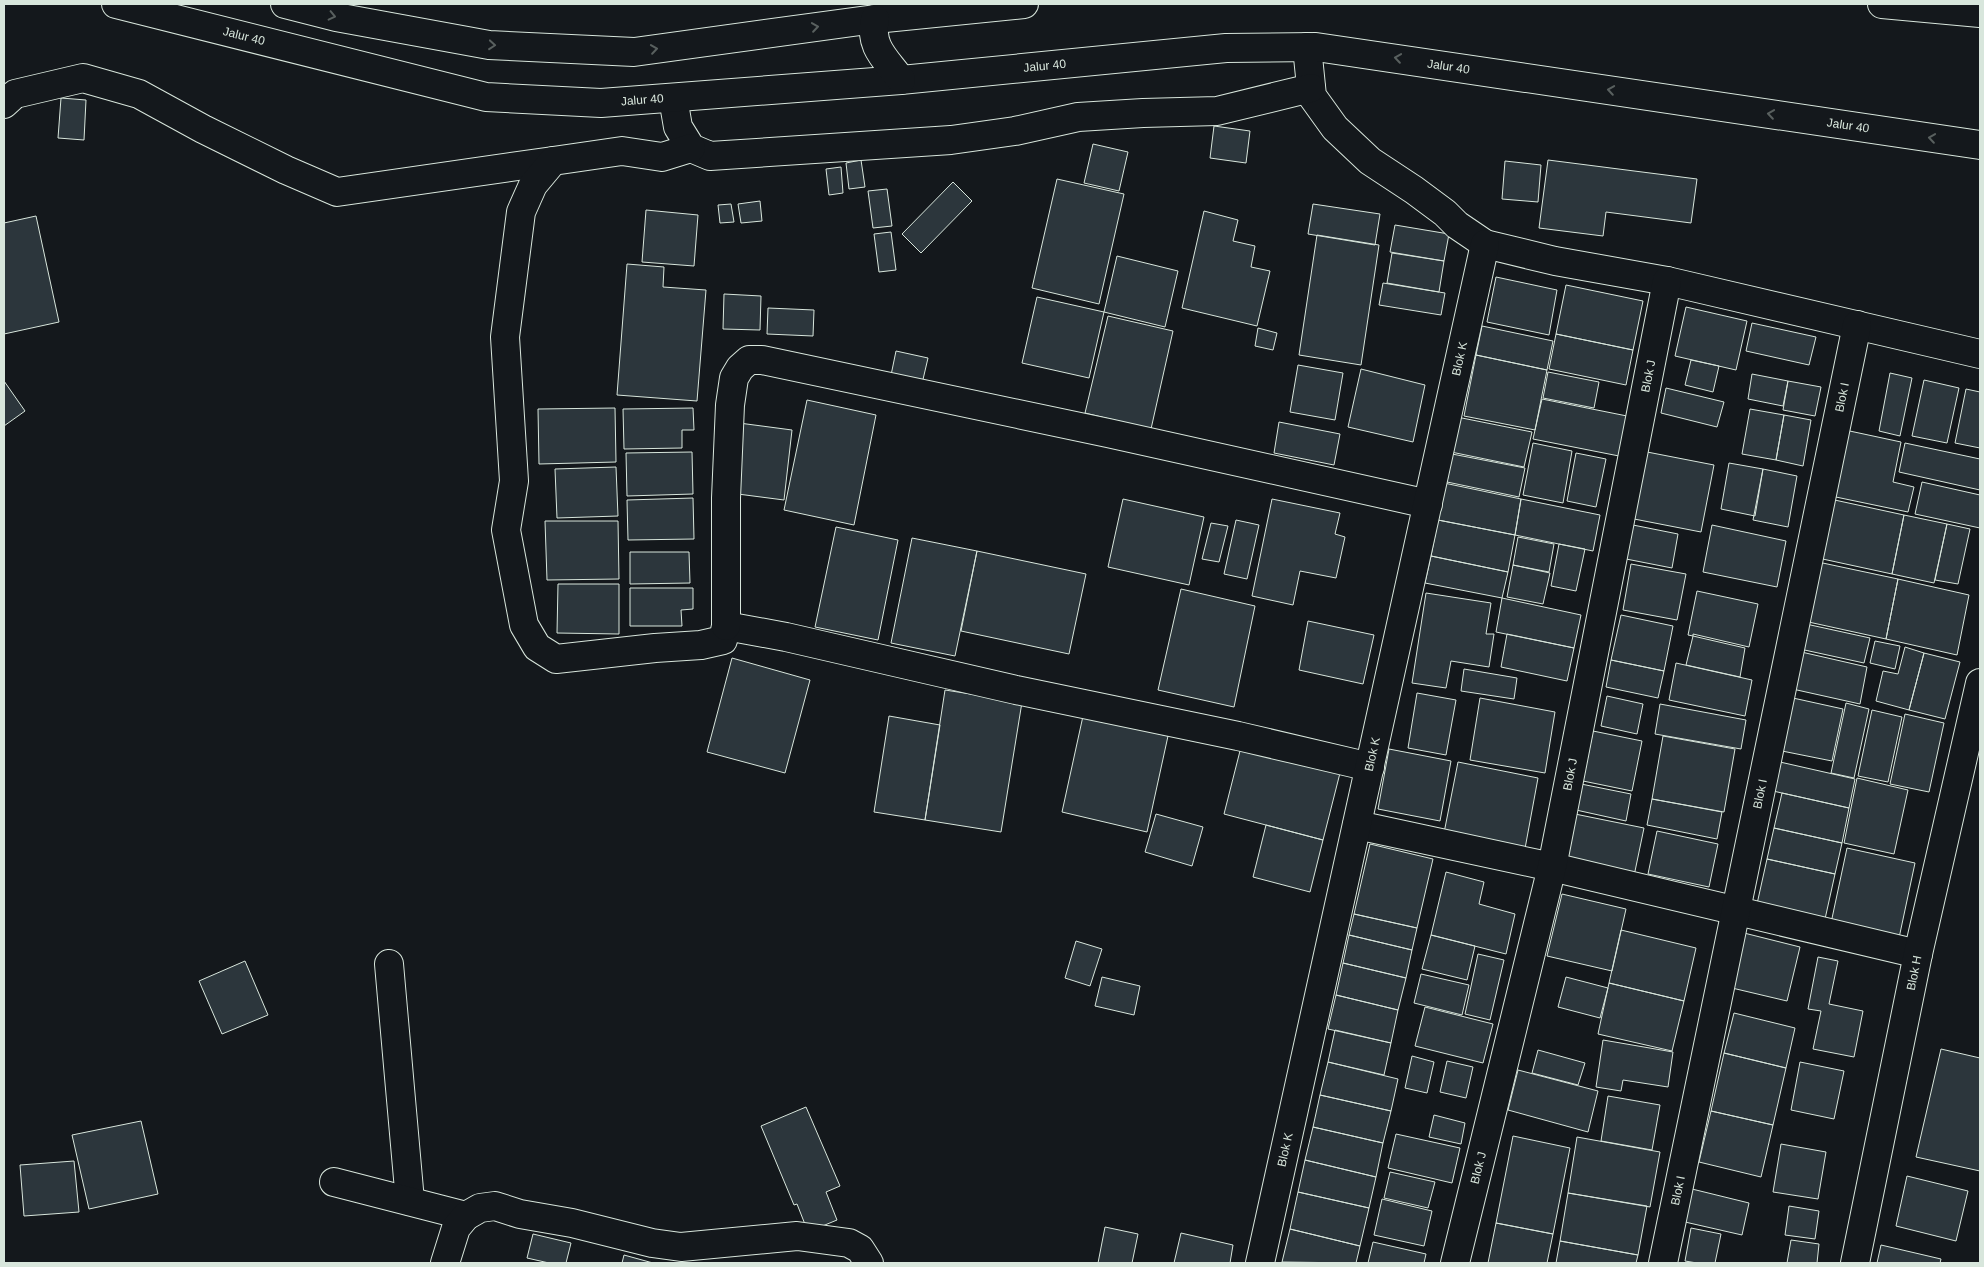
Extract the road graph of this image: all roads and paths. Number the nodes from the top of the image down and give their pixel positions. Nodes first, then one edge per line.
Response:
1 (116, 4) edge
2 (285, 4) edge
3 (1024, 4) edge
4 (1882, 4) edge
5 (1980, 12) edge
6 (875, 19) junction
7 (1307, 47) junction
8 (900, 80) junction
9 (1311, 88) junction
10 (673, 98) junction
11 (4, 104) edge
12 (1980, 145) edge
13 (691, 148) junction
14 (553, 161) junction
15 (1485, 244) junction
16 (1668, 281) junction
17 (1857, 325) junction
18 (1980, 354) edge
19 (1428, 504) junction
20 (726, 626) junction
21 (1980, 683) edge
22 (1370, 767) junction
23 (1357, 825) junction
24 (1552, 867) junction
25 (1735, 912) junction
26 (1918, 954) junction
27 (389, 964) dead end
28 (334, 1182) dead end
29 (410, 1201) junction
30 (466, 1216) junction
31 (445, 1263) edge
32 (869, 1263) edge
33 (1260, 1263) edge
34 (1455, 1263) edge
35 (1663, 1263) edge
36 (1855, 1263) edge

1 - 10 main road, Jalur 40
2 -> 6 main road
3 - 6 main road
4 - 5 main road
6 - 8 main road
7 - 8 main road, Jalur 40
7 - 9 main road
12 -> 7 main road, Jalur 40
8 - 10 main road, Jalur 40
9 - 13 main road
9 - 15 main road
10 - 13 main road
11 - 14 main road
13 - 14 main road
14 - 20 main road
15 - 16 main road
15 - 19 main road, Blok K
16 - 17 main road
16 - 24 main road, Blok J
17 - 18 main road
17 - 25 main road, Blok I
19 - 20 main road
19 - 22 main road, Blok K
20 - 22 main road
21 - 26 main road, Blok H
22 - 23 main road, Blok K
23 - 24 main road
23 - 33 main road, Blok K
24 - 25 main road
24 - 34 main road, Blok J
25 - 26 main road
25 - 35 main road, Blok I
26 - 36 main road, Blok H
27 - 29 main road
28 - 29 main road
29 - 30 main road
30 - 31 main road
30 - 32 main road

